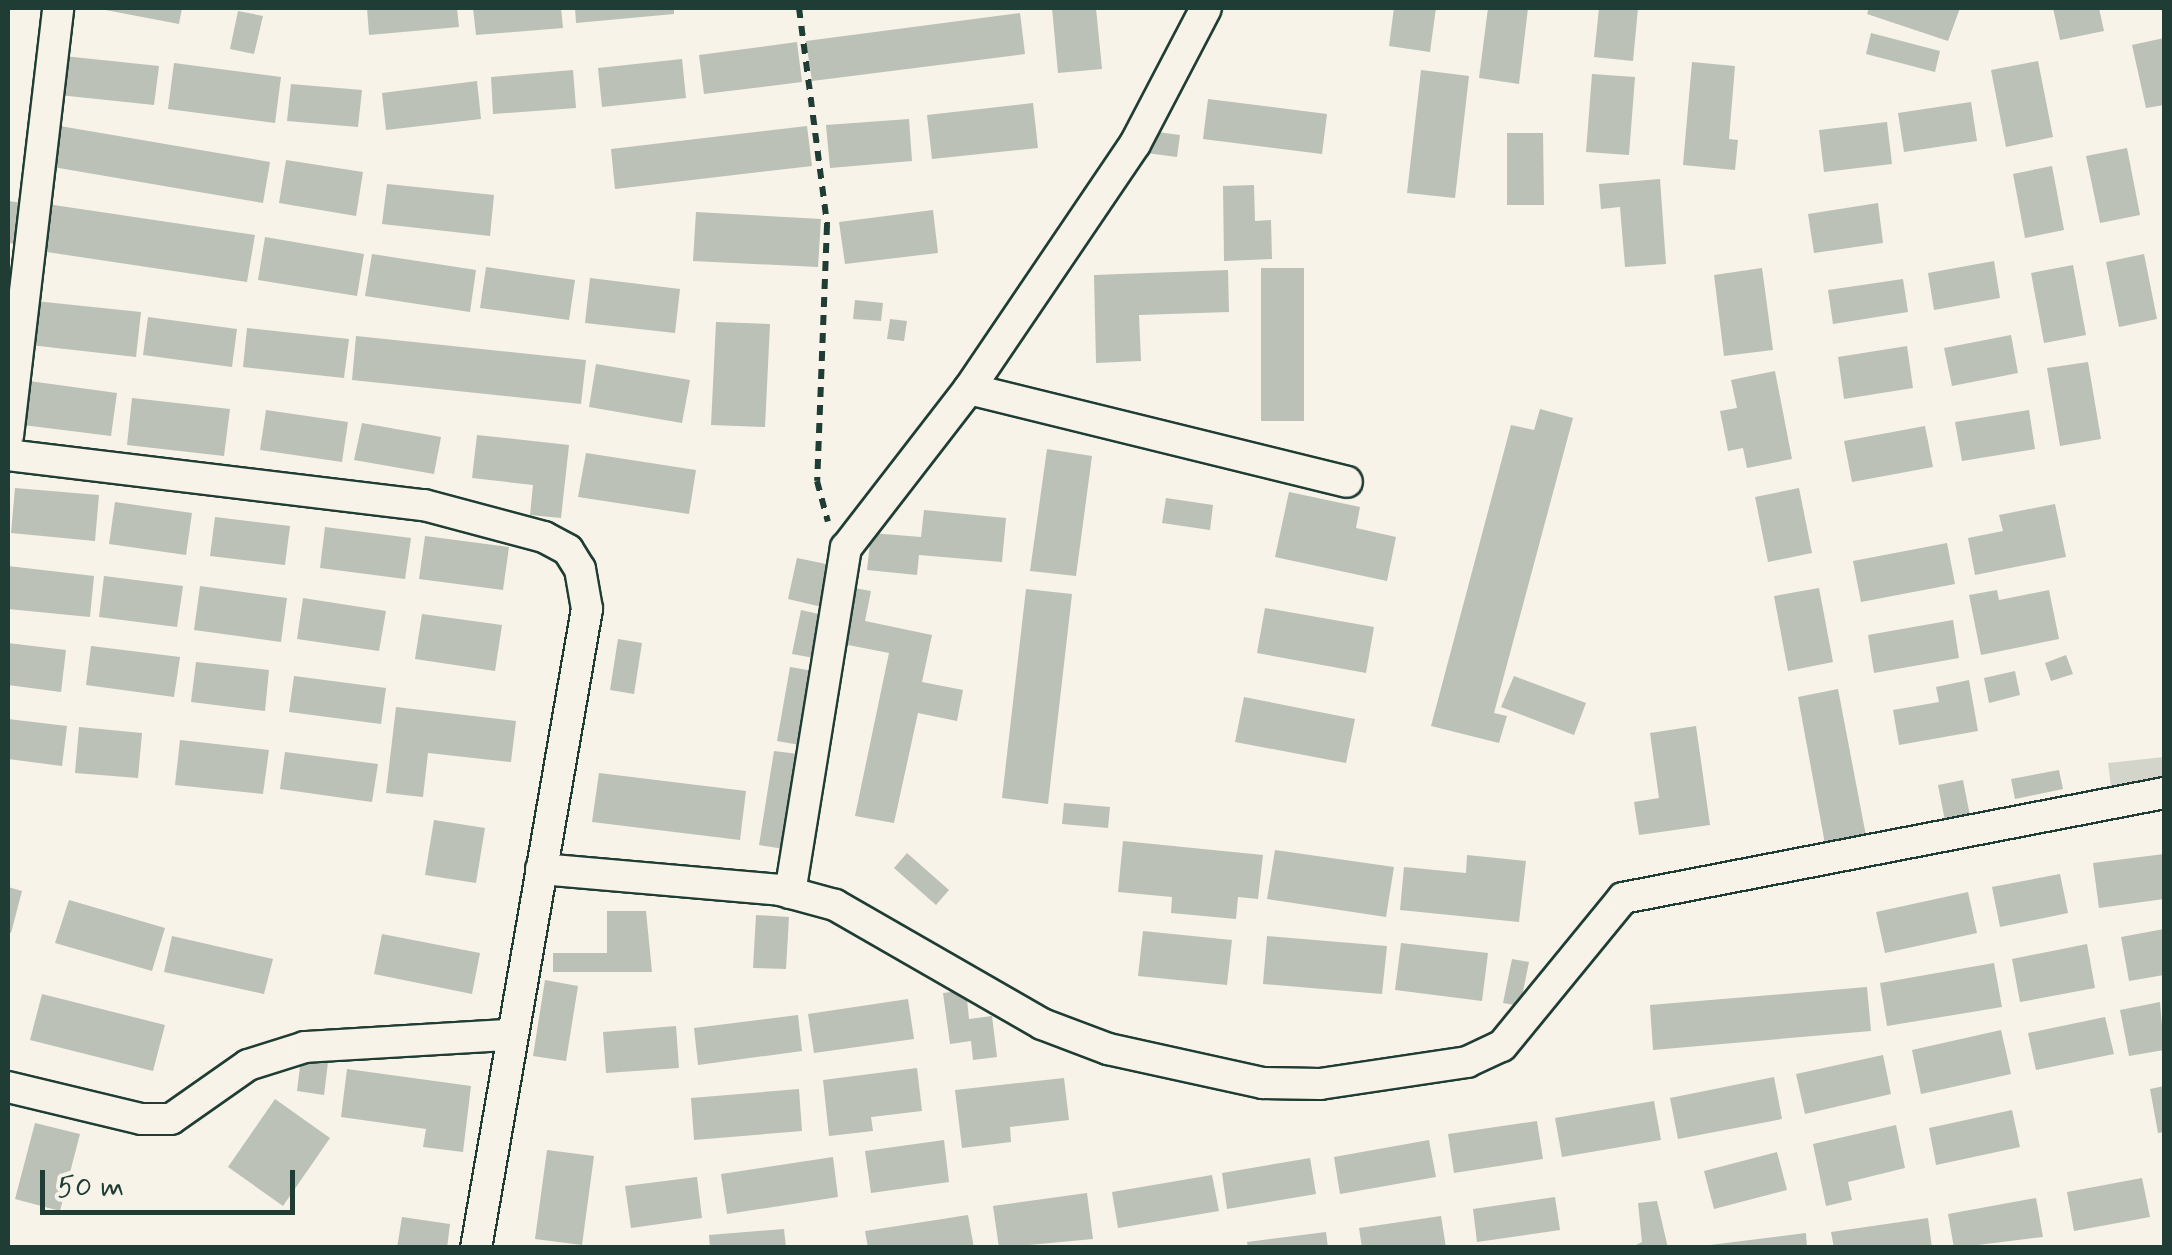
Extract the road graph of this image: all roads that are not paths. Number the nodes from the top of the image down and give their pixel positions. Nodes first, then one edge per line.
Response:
1 (58, 8) edge
2 (1206, 8) edge
3 (969, 389) junction
4 (8, 436) edge
5 (8, 454) edge
6 (1347, 482) dead end
7 (2164, 794) edge
8 (541, 869) junction
9 (790, 893) junction
10 (508, 1035) junction
11 (8, 1086) edge
12 (476, 1248) edge

1 - 4 street
2 - 3 street
3 - 6 street
3 - 9 street
5 - 8 street
7 - 9 street
8 - 9 street
8 - 10 street
10 - 11 street
10 - 12 street

